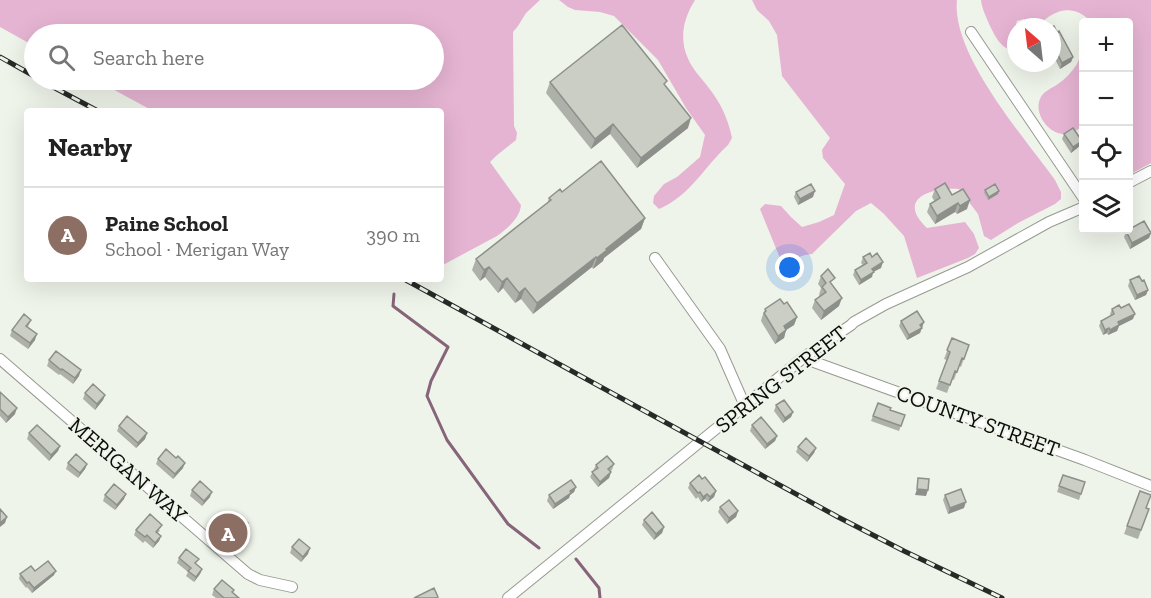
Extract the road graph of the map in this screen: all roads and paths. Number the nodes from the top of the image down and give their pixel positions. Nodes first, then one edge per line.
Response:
1 (971, 32) dead end
2 (1151, 171) edge
3 (1133, 180) edge
4 (1079, 193) edge
5 (1079, 209) edge
6 (655, 258) dead end
7 (803, 358) junction
8 (0, 359) edge
9 (745, 406) junction
10 (1151, 486) edge
11 (292, 587) dead end
12 (508, 598) edge

1 - 4 street
2 - 3 street
5 - 7 street, SPRING STREET
6 - 9 street
7 - 9 street, SPRING STREET
7 - 10 street, COUNTY STREET
8 - 11 street, MERIGAN WAY
9 - 12 street, SPRING STREET

